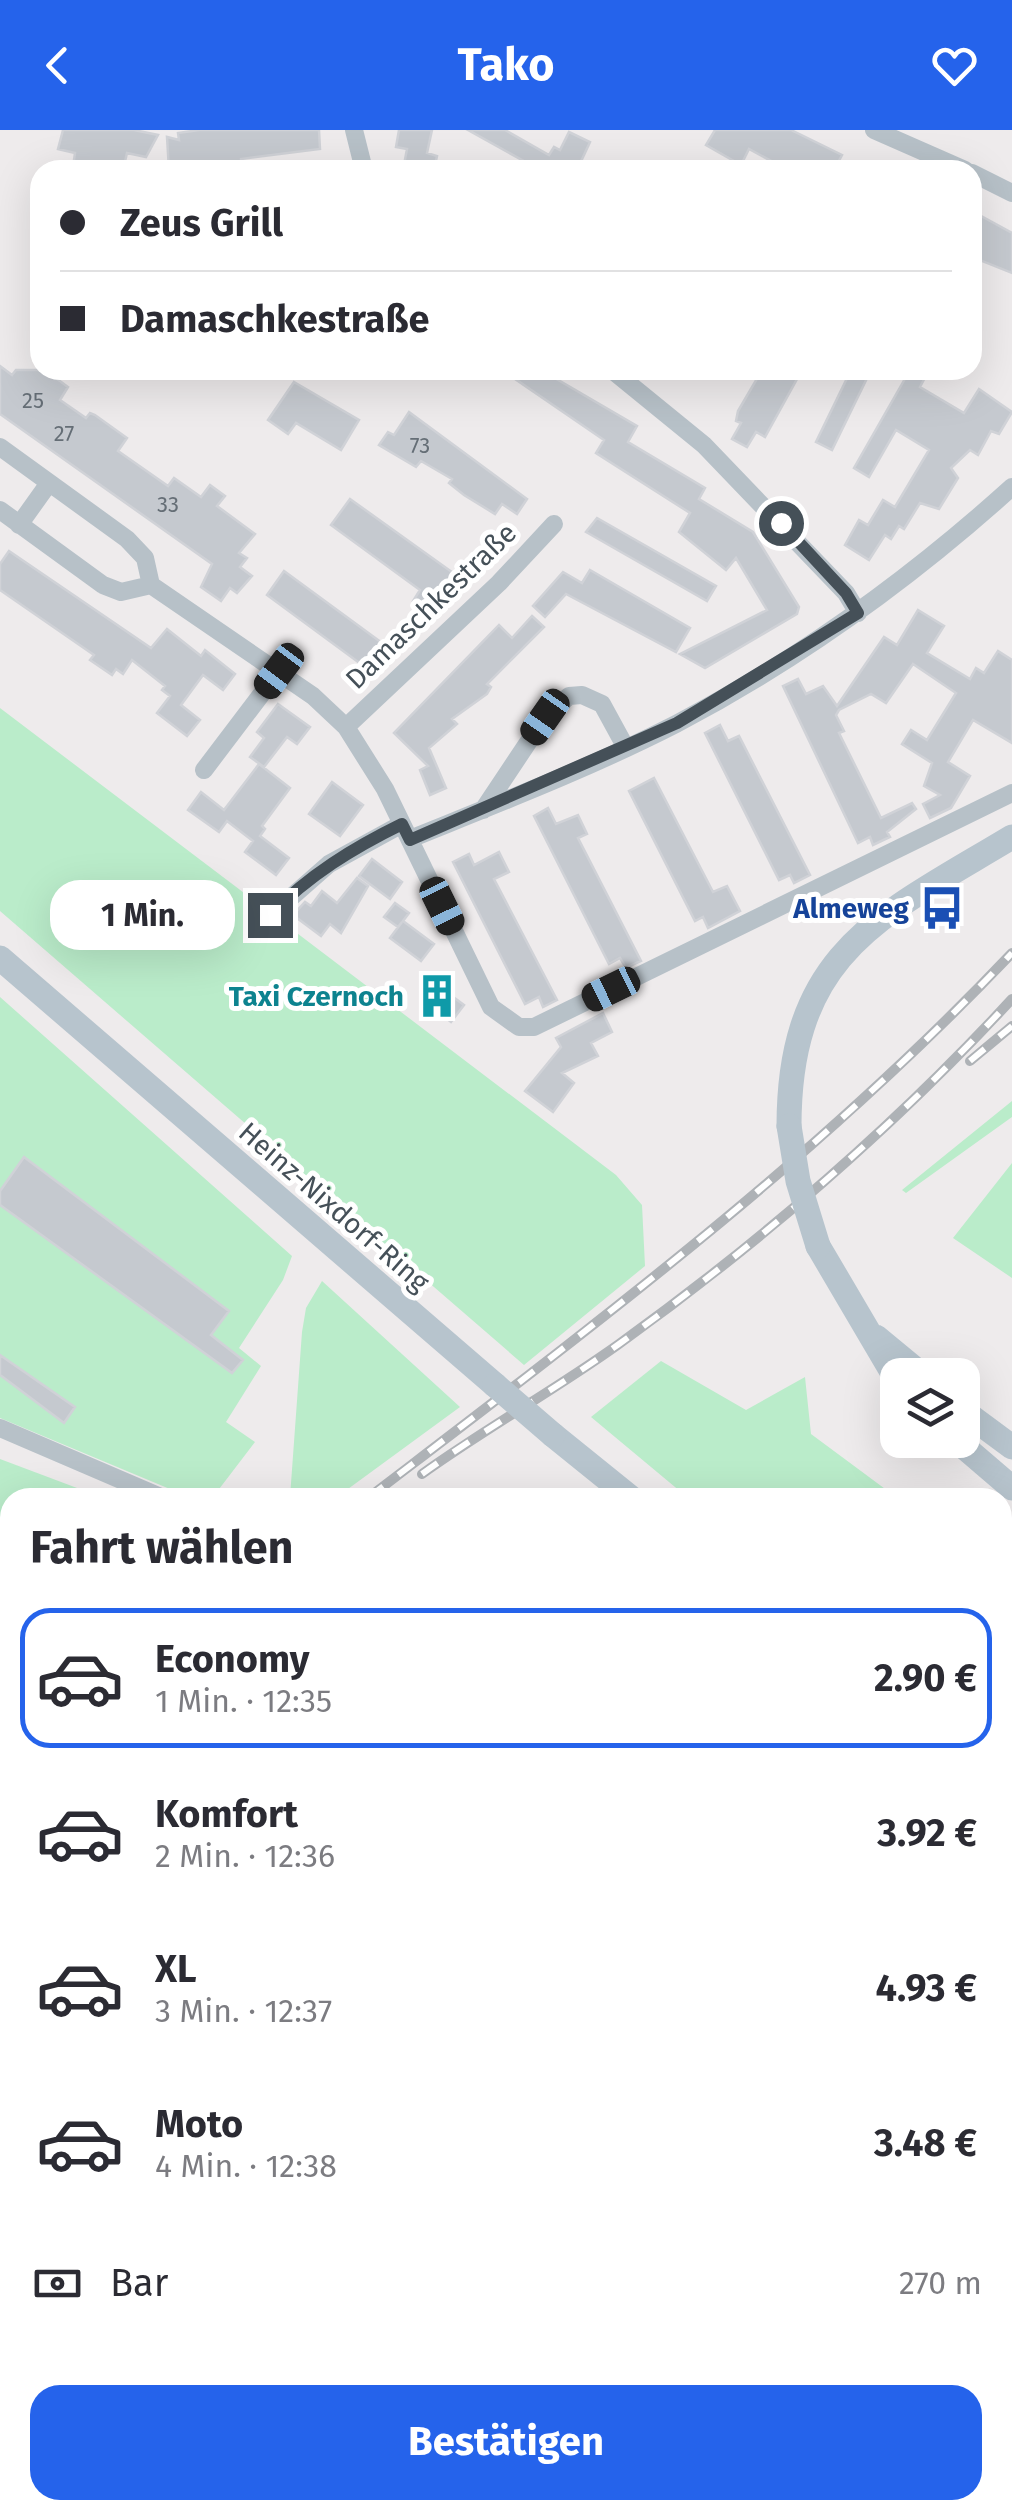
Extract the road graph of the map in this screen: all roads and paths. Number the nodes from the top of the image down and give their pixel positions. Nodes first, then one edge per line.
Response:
1 (354, 130) edge
2 (874, 130) edge
3 (362, 160) edge
4 (942, 160) edge
5 (982, 178) edge
6 (1012, 194) edge
7 (624, 380) edge
8 (0, 446) edge
9 (49, 483) junction
10 (1012, 487) edge
11 (0, 510) edge
12 (554, 524) dead end
13 (20, 525) junction
14 (151, 585) junction
15 (858, 613) junction
16 (279, 671) junction
17 (346, 726) junction
18 (626, 748) junction
19 (204, 770) dead end
20 (1012, 793) edge
21 (483, 810) junction
22 (406, 832) junction
23 (1012, 836) edge
24 (270, 915) dead end
25 (0, 958) edge
26 (864, 1328) junction
27 (883, 1358) edge
28 (901, 1358) edge
29 (980, 1423) edge
30 (0, 1428) edge
31 (1012, 1447) edge
32 (977, 1458) edge
33 (140, 1488) edge
34 (619, 1488) edge
35 (1012, 1488) edge

1 - 3 street
2 - 4 street
5 - 6 street
7 - 15 street
8 - 9 street, Damaschkestraße
9 - 13 street
9 - 14 street, Damaschkestraße
10 - 15 street
11 - 13 street
12 - 17 street, Damaschkestraße
13 - 14 street
14 - 16 street, Damaschkestraße
15 - 18 street
16 - 17 street, Damaschkestraße
16 - 19 street
17 - 22 street, Damaschkestraße
18 - 21 street
18 - 21 street
20 - 22 street, Damaschkestraße
21 - 22 street
22 - 24 street
23 - 26 main road, bridge
25 - 34 main road, Heinz-Nixdorf-Ring, bridge
26 - 27 main road
26 - 28 main road
29 - 31 main road
30 - 33 street
32 - 35 main road

